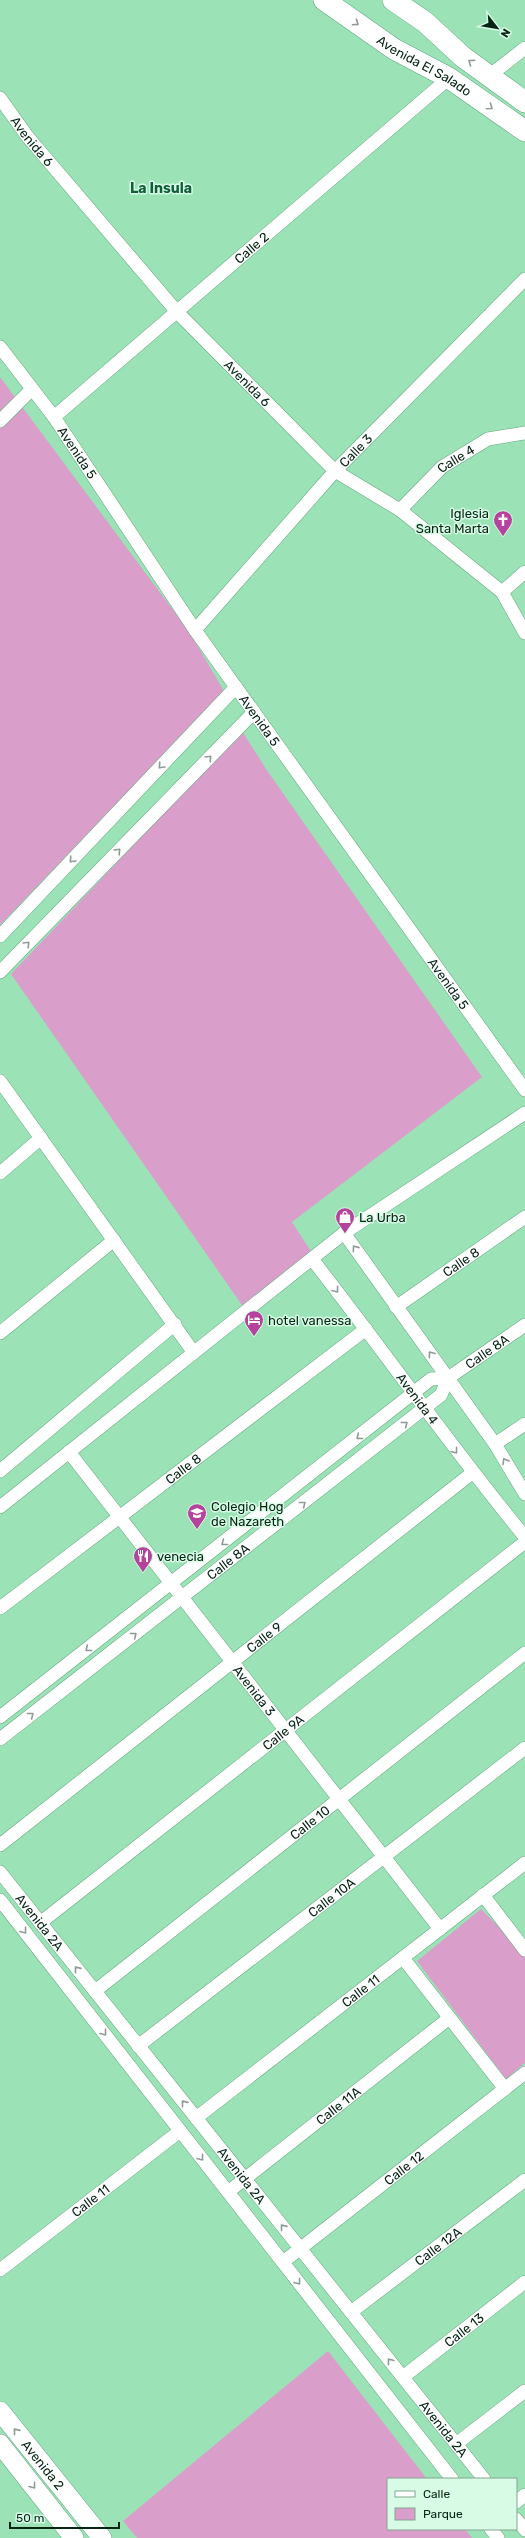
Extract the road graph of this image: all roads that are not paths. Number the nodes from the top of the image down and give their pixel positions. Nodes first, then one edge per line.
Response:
1 (324, 0) edge
2 (393, 0) edge
3 (525, 48) edge
4 (489, 76) junction
5 (449, 78) junction
6 (0, 98) edge
7 (525, 102) edge
8 (525, 131) edge
9 (525, 279) edge
10 (178, 313) junction
11 (0, 347) edge
12 (32, 389) junction
13 (54, 418) junction
14 (0, 421) edge
15 (525, 433) edge
16 (335, 471) junction
17 (400, 510) junction
18 (525, 572) edge
19 (502, 592) junction
20 (195, 630) junction
21 (525, 633) edge
22 (236, 686) junction
23 (254, 712) junction
24 (0, 936) edge
25 (0, 972) edge
26 (0, 1081) edge
27 (525, 1090) edge
28 (525, 1113) edge
29 (41, 1138) junction
30 (0, 1173) edge
31 (525, 1217) edge
32 (344, 1233) junction
33 (114, 1240) junction
34 (312, 1259) junction
35 (396, 1307) junction
36 (175, 1324) junction
37 (525, 1325) edge
38 (366, 1329) junction
39 (0, 1333) edge
40 (194, 1353) junction
41 (448, 1378) junction
42 (413, 1394) junction
43 (423, 1409) junction
44 (525, 1424) edge
45 (495, 1444) junction
46 (69, 1452) junction
47 (0, 1471) edge
48 (472, 1473) junction
49 (525, 1494) edge
50 (0, 1507) edge
51 (119, 1516) junction
52 (525, 1537) edge
53 (525, 1542) edge
54 (172, 1584) junction
55 (182, 1598) junction
56 (0, 1608) edge
57 (525, 1653) edge
58 (232, 1662) junction
59 (0, 1717) edge
60 (285, 1730) junction
61 (0, 1739) edge
62 (525, 1748) edge
63 (340, 1800) junction
64 (0, 1845) edge
65 (384, 1857) junction
66 (525, 1862) edge
67 (0, 1872) edge
68 (483, 1895) junction
69 (0, 1900) edge
70 (40, 1922) junction
71 (440, 1929) junction
72 (525, 1950) edge
73 (403, 1958) junction
74 (95, 1991) junction
75 (448, 2019) junction
76 (138, 2046) junction
77 (525, 2073) edge
78 (505, 2089) junction
79 (196, 2118) junction
80 (180, 2131) junction
81 (245, 2179) junction
82 (525, 2180) edge
83 (228, 2192) junction
84 (300, 2248) junction
85 (283, 2262) junction
86 (0, 2270) edge
87 (525, 2282) edge
88 (351, 2312) junction
89 (403, 2377) junction
90 (525, 2391) edge
91 (0, 2411) edge
92 (0, 2444) edge
93 (456, 2444) junction
94 (451, 2478) edge
95 (483, 2478) edge
96 (525, 2495) edge
97 (517, 2501) edge
98 (517, 2520) edge
99 (492, 2530) edge
100 (525, 2530) edge
101 (74, 2538) edge
102 (102, 2538) edge
103 (498, 2538) edge

1 -> 5 main road, Avenida El Salado
4 -> 2 main road, Avenida El Salado
3 - 4 street
4 - 7 main road, Avenida El Salado
5 -> 8 main road, Avenida El Salado
5 - 10 street, Calle 2
6 - 10 street, Avenida 6
9 - 16 street, Calle 3
10 - 13 street, Calle 2
10 - 16 street, Avenida 6
11 - 12 street, Avenida 5
12 - 13 street, Avenida 5
12 - 14 street
13 - 20 street, Avenida 5
15 - 17 street, Calle 4
16 - 17 street, Avenida 6
16 - 20 street, Calle 3
17 - 19 street, Avenida 6
18 - 19 street
19 - 21 street, Avenida 6
20 - 22 street, Avenida 5
22 - 23 street, Avenida 5
22 -> 24 street
25 -> 23 street
23 - 27 street, Avenida 5
26 - 29 street
28 - 32 street
29 - 30 street
29 - 33 street
31 - 35 street, Calle 8
32 - 34 street
35 -> 32 street
33 - 36 street
33 - 39 street
34 -> 38 street, Avenida 4
34 - 40 street
41 -> 35 street
36 - 40 street
36 - 47 street
37 - 41 street, Calle 8A
38 - 42 street, Avenida 4
38 - 51 street, Calle 8
40 - 46 street
41 - 42 street, Calle 8A
41 - 43 street, Calle 8A
41 - 45 street
42 - 43 street, Avenida 4
42 -> 54 street, Calle 8A
43 -> 48 street, Avenida 4
55 -> 43 street, Calle 8A
44 - 45 street
49 -> 45 street
46 - 50 street
46 - 51 street, Avenida 3
48 - 52 street, Avenida 4
48 - 58 street, Calle 9
51 - 54 street, Avenida 3
51 - 56 street, Calle 8
53 - 60 street, Calle 9A
54 - 55 street, Avenida 3
54 -> 59 street, Calle 8A
55 - 58 street, Avenida 3
61 -> 55 street, Calle 8A
57 - 63 street, Calle 10
58 - 60 street, Avenida 3
58 - 64 street, Calle 9
60 - 63 street, Avenida 3
60 - 70 street, Calle 9A
62 - 65 street, Calle 10A
63 - 65 street, Avenida 3
63 - 74 street, Calle 10
65 - 71 street, Avenida 3
65 - 76 street, Calle 10A
66 - 68 street, Calle 11
67 - 70 street, Avenida 2A
68 - 71 street, Calle 11
68 - 72 street
69 -> 80 street, Avenida 2A
74 -> 70 street, Avenida 2A
71 - 73 street, Calle 11
73 - 75 street
73 - 79 street, Calle 11
74 - 76 street, Avenida 2A
75 - 78 street
75 - 81 street, Calle 11A
79 -> 76 street, Avenida 2A
77 - 78 street, Calle 12
78 - 84 street, Calle 12
79 - 81 street, Avenida 2A
80 -> 83 street, Avenida 2A
80 - 86 street, Calle 11
81 - 83 street, Calle 11A
84 -> 81 street, Avenida 2A
82 - 88 street, Calle 12A
83 - 85 street, Avenida 2A
84 - 85 street, Calle 12
84 - 88 street, Avenida 2A
85 -> 94 street, Avenida 2A
87 - 89 street, Calle 13
89 -> 88 street, Avenida 2A
89 - 93 street, Avenida 2A
90 - 93 street
102 -> 91 street, Avenida 2
92 -> 101 street, Avenida 2
93 - 95 street, Avenida 2A
96 - 97 street
98 - 100 street
99 - 103 street

